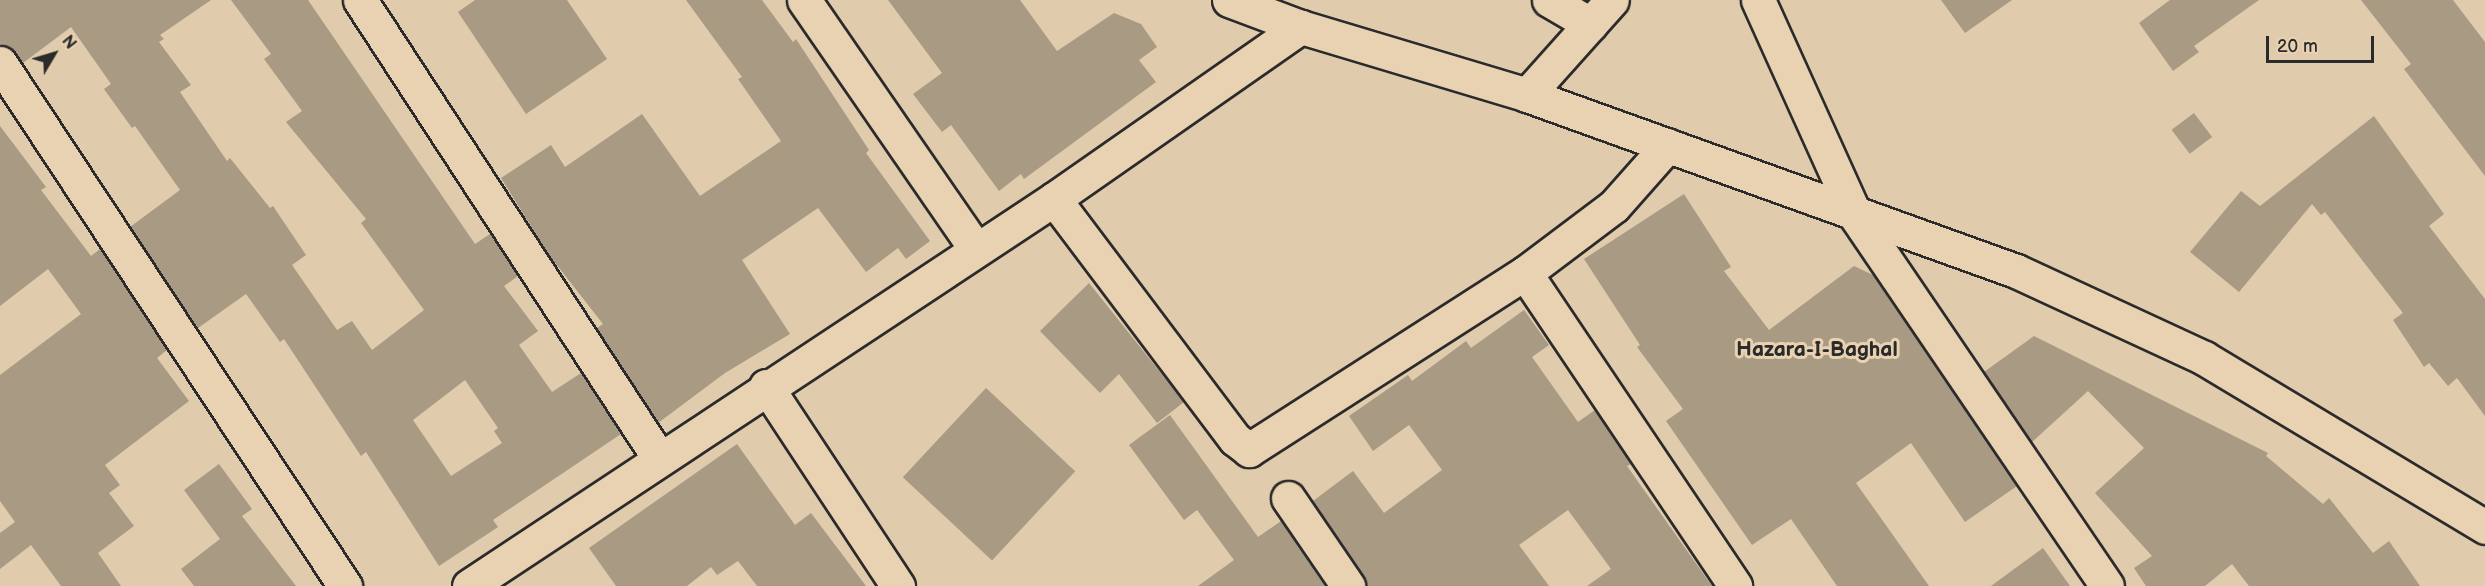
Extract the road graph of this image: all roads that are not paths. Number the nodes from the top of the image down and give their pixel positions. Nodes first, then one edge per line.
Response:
1 (360, 0) edge
2 (804, 0) edge
3 (1229, 0) edge
4 (1549, 0) edge
5 (1612, 0) edge
6 (1758, 0) edge
7 (1590, 24) junction
8 (1301, 27) junction
9 (0, 63) edge
10 (1527, 94) junction
11 (1668, 145) junction
12 (1054, 199) junction
13 (1855, 215) junction
14 (976, 249) junction
15 (1525, 273) junction
16 (766, 386) junction
17 (659, 458) junction
18 (1288, 498) dead end
19 (2485, 527) edge
20 (485, 582) edge
21 (345, 586) edge
22 (898, 586) edge
23 (1348, 586) edge
24 (1735, 586) edge
25 (2107, 586) edge

1 - 17 street
2 - 14 street
3 - 8 street
4 - 7 street
5 - 7 street
6 - 13 street
7 - 10 street
8 - 10 street
8 - 12 street
9 - 21 street
10 - 11 street
11 - 13 street
11 - 15 street
12 - 14 street
12 - 15 street
13 - 19 street
13 - 25 street
14 - 16 street
15 - 24 street
16 - 17 street
16 - 22 street
17 - 20 street
18 - 23 street

